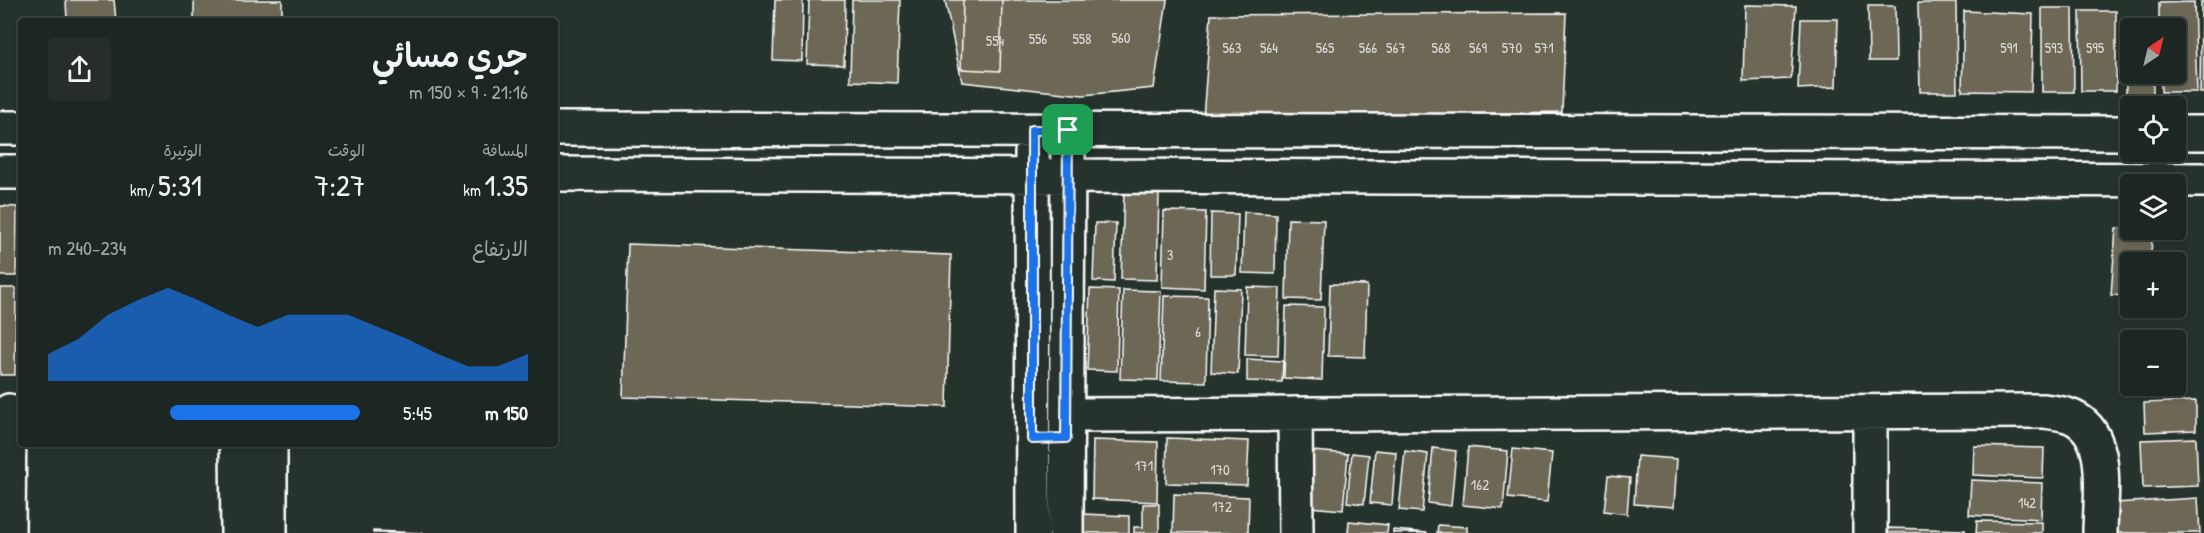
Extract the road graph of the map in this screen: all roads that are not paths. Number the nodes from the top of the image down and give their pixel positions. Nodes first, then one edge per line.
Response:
1 (0, 128) edge
2 (18, 128) edge
3 (558, 129) edge
4 (813, 129) junction
5 (1032, 130) junction
6 (1068, 130) junction
7 (1746, 131) junction
8 (2120, 132) edge
9 (2186, 133) edge
10 (2204, 133) edge
11 (0, 172) edge
12 (18, 172) edge
13 (558, 174) edge
14 (813, 175) junction
15 (1032, 176) junction
16 (1068, 176) junction
17 (1747, 178) junction
18 (2204, 180) edge
19 (10, 411) edge
20 (1870, 412) junction
21 (1295, 414) junction
22 (1067, 427) junction
23 (1032, 439) junction
24 (237, 447) edge
25 (270, 447) edge
26 (8, 533) edge
27 (238, 533) edge
28 (270, 533) edge
29 (1033, 533) edge
30 (1066, 533) edge
31 (1296, 533) edge
32 (1870, 533) edge
33 (2100, 533) edge

1 - 2 street
3 - 4 street
4 - 5 street
4 - 14 street
5 - 6 street
5 - 15 street
6 - 7 street
6 - 16 street
7 - 8 street
7 - 17 street
9 - 10 street
11 - 12 street
13 - 14 street
14 - 15 street
15 - 16 street
15 - 23 street
16 - 17 street
16 - 22 street
17 - 18 street
19 - 26 street
20 - 21 street
20 - 32 street
20 - 33 street
21 - 22 street
21 - 31 street
22 - 23 street
22 - 30 street
23 - 29 street
24 - 27 street
25 - 28 street

